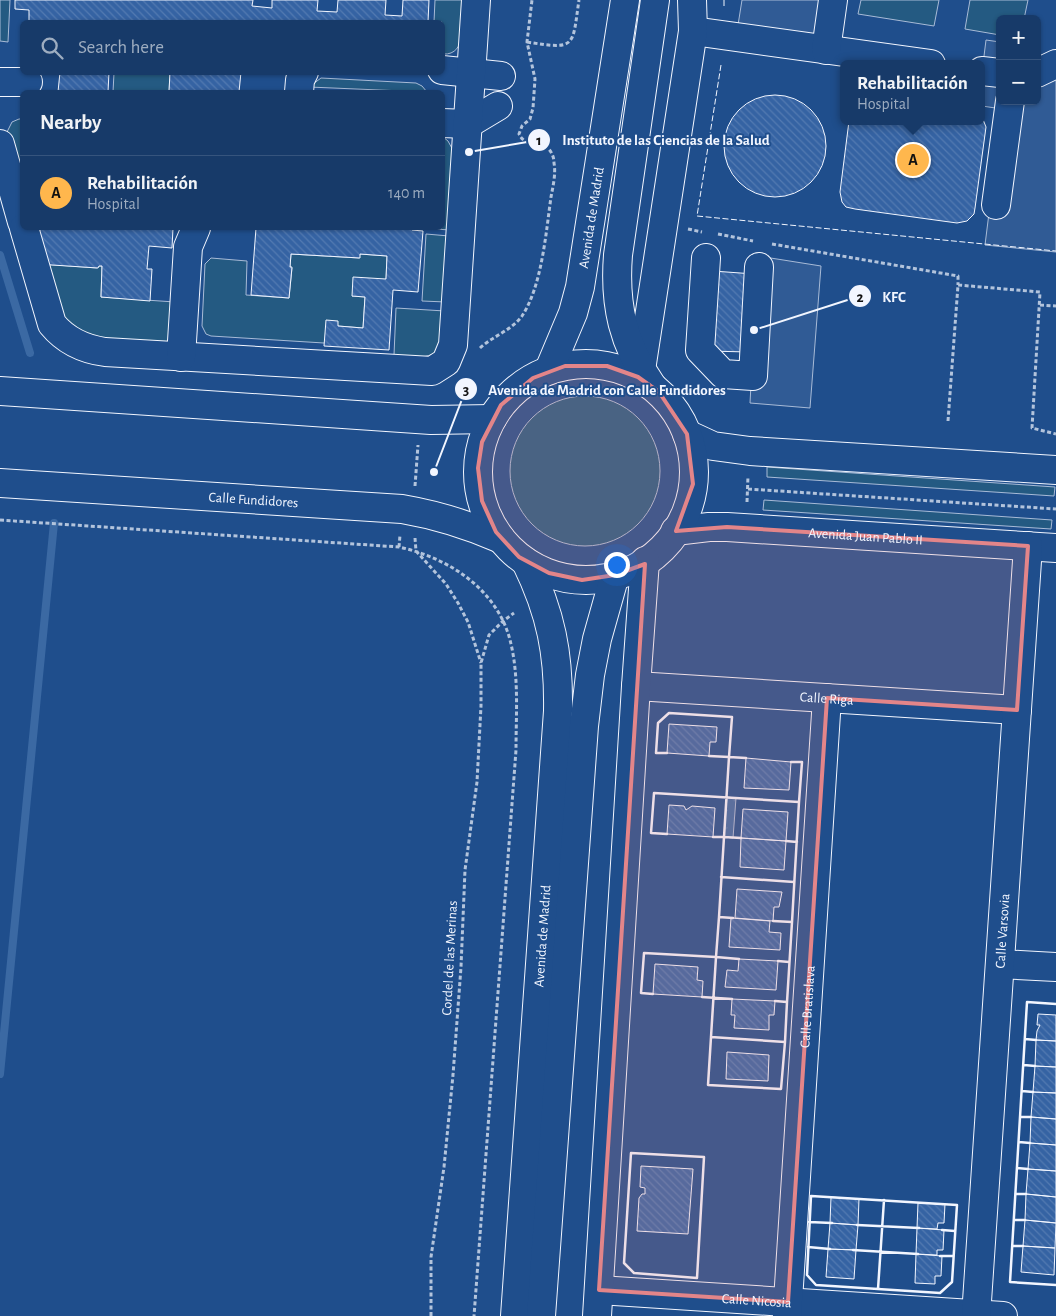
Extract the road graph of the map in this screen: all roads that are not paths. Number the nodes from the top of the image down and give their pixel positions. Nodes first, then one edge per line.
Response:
1 (476, 0) edge
2 (625, 0) edge
3 (655, 0) edge
4 (692, 0) edge
5 (833, 0) edge
6 (693, 31) junction
7 (826, 50) junction
8 (902, 60) edge
9 (1056, 64) edge
10 (445, 70) edge
11 (471, 72) junction
12 (1041, 73) edge
13 (302, 75) edge
14 (501, 76) dead end
15 (1041, 76) edge
16 (1056, 79) edge
17 (0, 82) edge
18 (28, 82) dead end
19 (299, 90) edge
20 (1009, 105) edge
21 (498, 106) dead end
22 (455, 124) edge
23 (0, 144) edge
24 (996, 205) dead end
25 (20, 215) edge
26 (25, 230) edge
27 (195, 230) edge
28 (709, 246) road end
29 (764, 251) road end
30 (181, 357) junction
31 (549, 370) junction
32 (646, 378) junction
33 (0, 391) edge
34 (492, 419) junction
35 (687, 434) junction
36 (1056, 470) edge
37 (0, 483) edge
38 (675, 531) junction
39 (501, 539) junction
40 (1028, 546) junction
41 (1056, 548) edge
42 (645, 561) junction
43 (526, 562) junction
44 (615, 575) junction
45 (636, 686) junction
46 (827, 698) junction
47 (1016, 710) junction
48 (1000, 964) junction
49 (1056, 967) edge
50 (598, 1303) edge
51 (787, 1309) edge
52 (976, 1315) edge
53 (515, 1316) edge
54 (542, 1316) edge
55 (1003, 1316) edge

1 - 11 main road
2 - 31 main road, Avenida de Madrid
3 - 32 main road, Avenida de Madrid
4 - 6 main road
5 - 7 main road
6 - 7 main road
6 - 32 main road
7 - 8 main road
9 - 12 main road
10 - 11 main road
11 - 14 main road
11 - 22 main road
13 - 19 main road
15 - 16 main road
17 - 18 main road
20 - 24 main road
21 - 22 main road
22 - 30 main road
23 - 25 main road
26 - 30 main road
27 - 30 main road
28 - 29 main road
31 - 32 main road, Avenida de Madrid
31 - 34 main road, Avenida de Madrid
32 - 35 main road, Avenida de Madrid
33 - 34 main road
34 - 39 main road, Avenida de Madrid
35 - 36 main road
35 - 38 main road, Avenida de Madrid
37 - 39 main road, Calle Fundidores
38 - 40 main road, Avenida Juan Pablo II
38 - 42 main road, Avenida de Madrid
39 - 43 main road, Avenida de Madrid
40 - 41 main road, Avenida Juan Pablo II
40 - 47 main road, Calle Varsovia
42 - 44 main road, Avenida de Madrid
42 - 45 main road
43 - 44 main road, Avenida de Madrid
43 - 53 main road, Avenida de Madrid
44 - 54 main road, Avenida de Madrid
45 - 46 main road, Calle Riga
45 - 50 main road
46 - 47 main road, Calle Riga
46 - 51 main road, Calle Bratislava
47 - 48 main road, Calle Varsovia
48 - 49 main road
48 - 52 main road, Calle Varsovia
50 - 51 main road, Calle Nicosia
51 - 52 main road, Calle Nicosia
52 - 55 main road, Calle Nicosia

